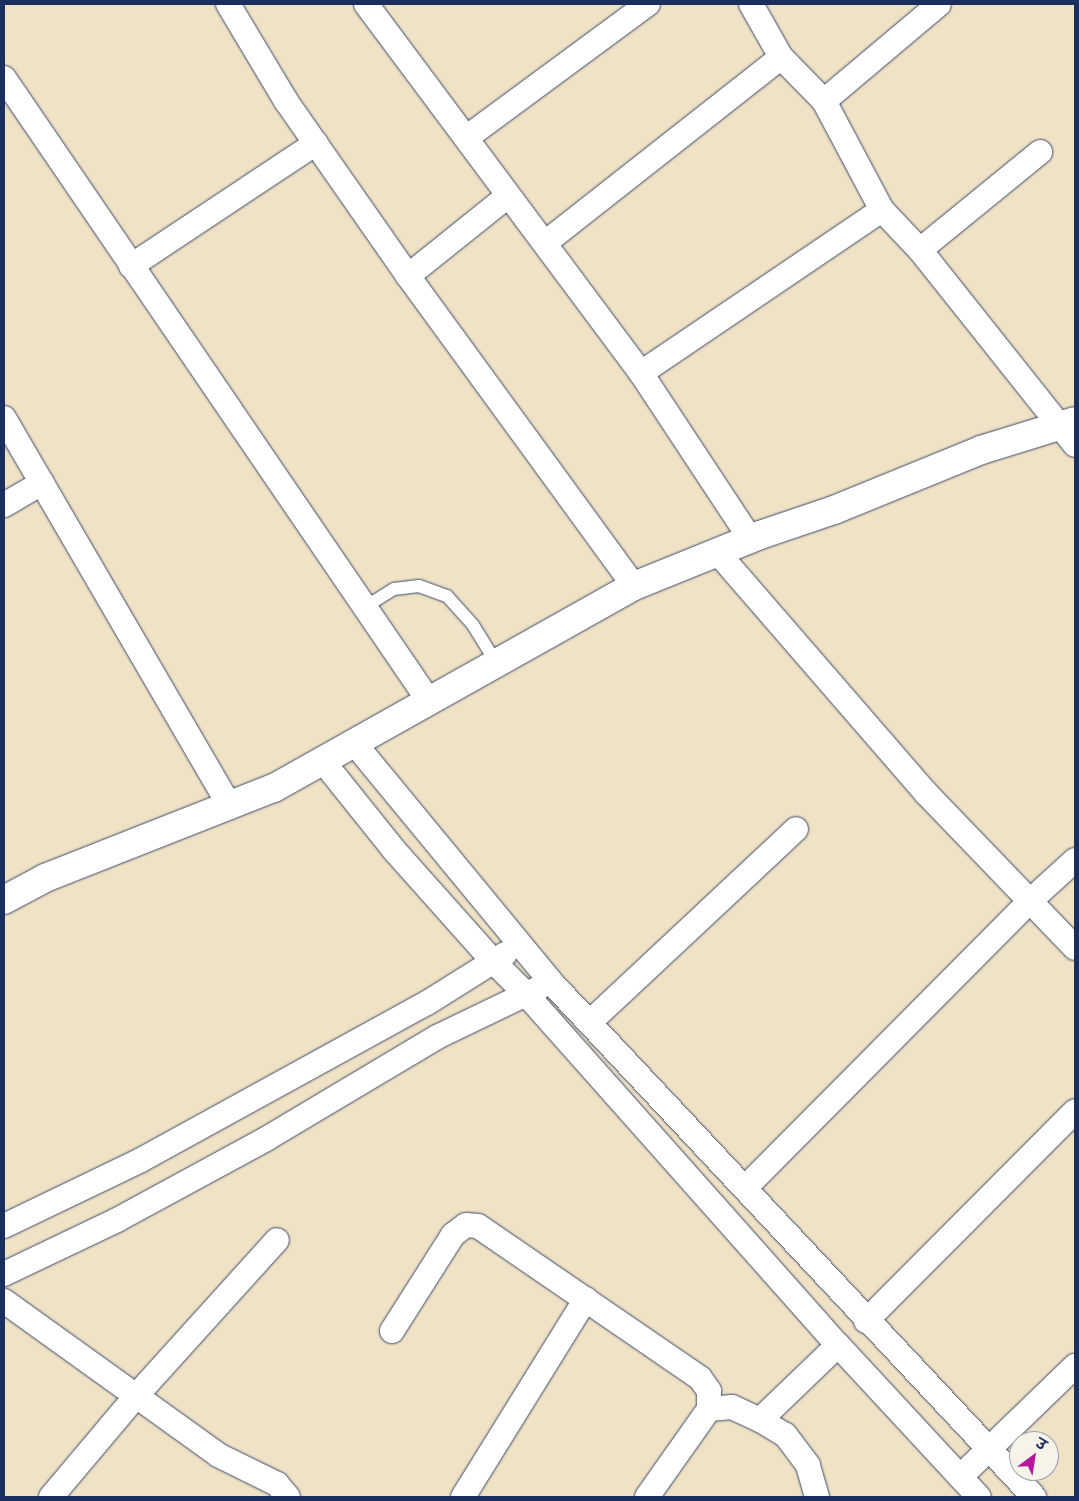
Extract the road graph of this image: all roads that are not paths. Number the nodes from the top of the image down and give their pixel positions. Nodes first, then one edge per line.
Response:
1 (228, 4) edge
2 (366, 4) edge
3 (648, 4) edge
4 (751, 4) edge
5 (939, 4) edge
6 (781, 57) junction
7 (4, 78) edge
8 (824, 100) junction
9 (466, 138) junction
10 (316, 143) junction
11 (1040, 152) dead end
12 (508, 196) junction
13 (882, 210) junction
14 (544, 244) junction
15 (920, 250) junction
16 (131, 266) junction
17 (408, 276) junction
18 (641, 373) junction
19 (4, 418) edge
20 (1070, 430) edge
21 (42, 483) junction
22 (4, 506) edge
23 (751, 540) junction
24 (718, 553) junction
25 (634, 586) junction
26 (365, 608) junction
27 (496, 664) junction
28 (429, 701) junction
29 (355, 744) junction
30 (322, 760) junction
31 (230, 807) junction
32 (796, 828) dead end
33 (1075, 860) edge
34 (4, 900) edge
35 (1030, 901) junction
36 (524, 944) junction
37 (1075, 948) edge
38 (492, 960) junction
39 (552, 983) junction
40 (526, 994) junction
41 (590, 1022) junction
42 (1075, 1111) edge
43 (745, 1188) junction
44 (4, 1226) edge
45 (277, 1240) dead end
46 (4, 1274) edge
47 (586, 1299) junction
48 (7, 1309) edge
49 (866, 1321) junction
50 (392, 1331) dead end
51 (838, 1345) junction
52 (1075, 1366) edge
53 (136, 1396) junction
54 (709, 1409) junction
55 (760, 1420) junction
56 (989, 1448) junction
57 (960, 1477) junction
58 (51, 1497) edge
59 (288, 1497) edge
60 (463, 1497) edge
61 (647, 1497) edge
62 (817, 1497) edge
63 (979, 1497) edge
64 (1034, 1497) edge

1 - 10 street
2 - 9 street
3 - 9 street
4 - 6 street
5 - 8 street
6 - 8 street
6 - 14 street
7 - 16 street
8 - 13 street
9 - 12 street
10 - 16 street
10 - 17 street
11 - 15 street
12 - 14 street
12 - 17 street
13 - 15 street
13 - 18 street
14 - 18 street
15 - 20 street
16 - 26 street
17 - 25 street
18 - 23 street
19 - 21 street
20 - 23 street
21 - 22 street
21 - 31 street
23 - 24 street
24 - 25 street
24 - 35 street
25 - 27 street
26 - 27 lane
26 - 28 street
27 - 28 street
28 - 29 street
29 - 30 street
29 - 36 street
30 - 31 street
30 - 38 street
31 - 34 street
32 - 41 street
33 - 35 street
35 - 37 street
35 - 43 street
36 - 38 street
36 - 39 street
38 - 40 street
38 - 44 street
39 - 40 street
39 - 41 street
40 - 46 street
40 - 51 street
41 - 43 street
42 - 49 street
43 - 49 street
45 - 53 street
47 - 50 street
47 - 54 street
47 - 60 street
48 - 53 street
49 - 56 street
51 - 55 street
51 - 57 street
52 - 56 street
53 - 58 street
53 - 59 street
54 - 55 street
54 - 61 street
55 - 62 street
56 - 57 street
56 - 64 street
57 - 63 street

